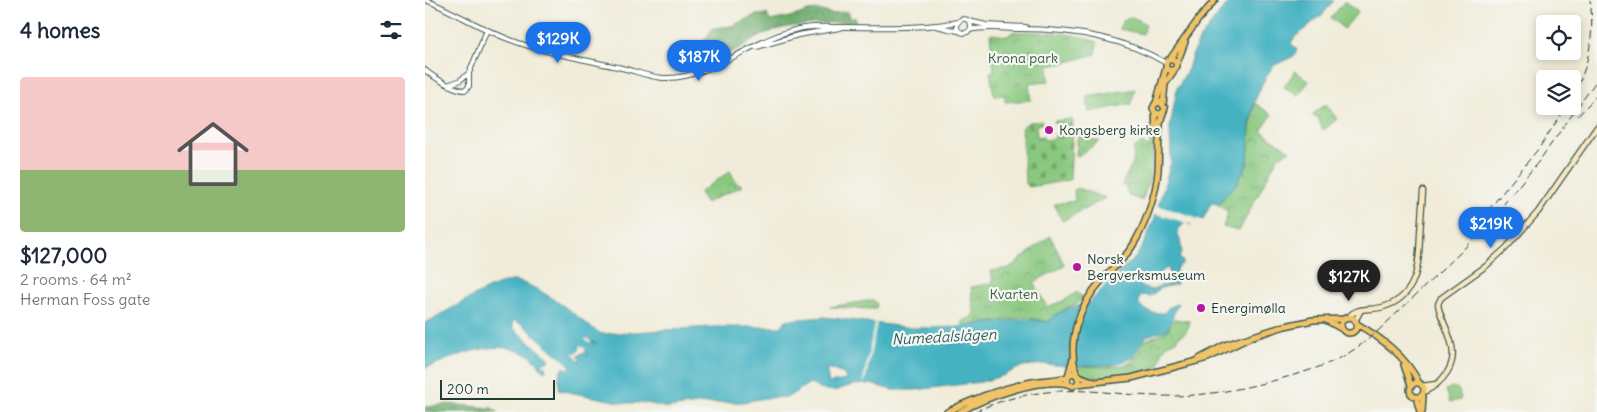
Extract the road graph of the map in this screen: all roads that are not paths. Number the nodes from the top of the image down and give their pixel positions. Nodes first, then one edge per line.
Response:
1 (426, 0) edge
2 (1215, 0) edge
3 (969, 21) junction
4 (958, 22) junction
5 (933, 26) junction
6 (1031, 28) junction
7 (487, 30) junction
8 (958, 30) junction
9 (970, 30) junction
10 (1187, 37) junction
11 (1167, 63) junction
12 (1177, 63) junction
13 (425, 70) edge
14 (1174, 70) junction
15 (469, 72) junction
16 (461, 80) junction
17 (469, 82) junction
18 (450, 84) junction
19 (459, 88) junction
20 (1155, 103) junction
21 (1163, 105) junction
22 (1163, 112) junction
23 (1155, 113) junction
24 (1597, 127) edge
25 (1158, 151) junction
26 (1423, 191) dead end
27 (1361, 310) junction
28 (1346, 318) junction
29 (1323, 319) junction
30 (1356, 322) junction
31 (1342, 329) junction
32 (1353, 332) junction
33 (1371, 333) junction
34 (1401, 358) junction
35 (1073, 359) junction
36 (1076, 374) junction
37 (1068, 375) junction
38 (1092, 381) junction
39 (1068, 384) junction
40 (1077, 384) junction
41 (1411, 385) junction
42 (1422, 389) junction
43 (1416, 397) junction
44 (947, 412) edge
45 (960, 412) edge
46 (1421, 412) edge

1 - 7 street
2 - 10 main road
3 - 4 street
3 - 6 street
3 - 9 street
4 - 5 street
4 - 8 street
5 - 7 street
5 - 8 street
6 - 9 street
6 - 11 street
7 - 15 street
8 - 9 street
10 - 11 main road
10 - 12 main road
11 - 12 main road
11 - 14 main road
11 - 20 main road
12 - 14 main road
13 - 18 street
14 - 21 main road
15 - 16 street
15 - 17 street
16 - 17 street
16 - 18 street
16 - 19 street
17 - 19 street
18 - 19 street
20 - 21 main road
20 - 23 main road
21 - 22 main road
22 - 23 main road
22 - 25 main road
23 - 25 main road
24 - 42 main road
25 - 35 main road
26 - 27 main road
27 - 28 main road
27 - 30 main road
28 - 29 main road
28 - 30 main road
28 - 31 main road
29 - 31 main road
29 - 38 main road
30 - 32 main road
30 - 33 main road
31 - 32 main road
32 - 33 main road
33 - 34 main road
34 - 41 main road
34 - 42 main road
35 - 36 main road
35 - 37 main road
36 - 37 main road
36 - 38 main road
36 - 40 main road
37 - 39 main road
37 - 44 main road
38 - 40 main road
39 - 40 main road
39 - 45 main road
41 - 42 main road
41 - 43 main road
42 - 43 main road
42 - 46 main road
43 - 46 main road

